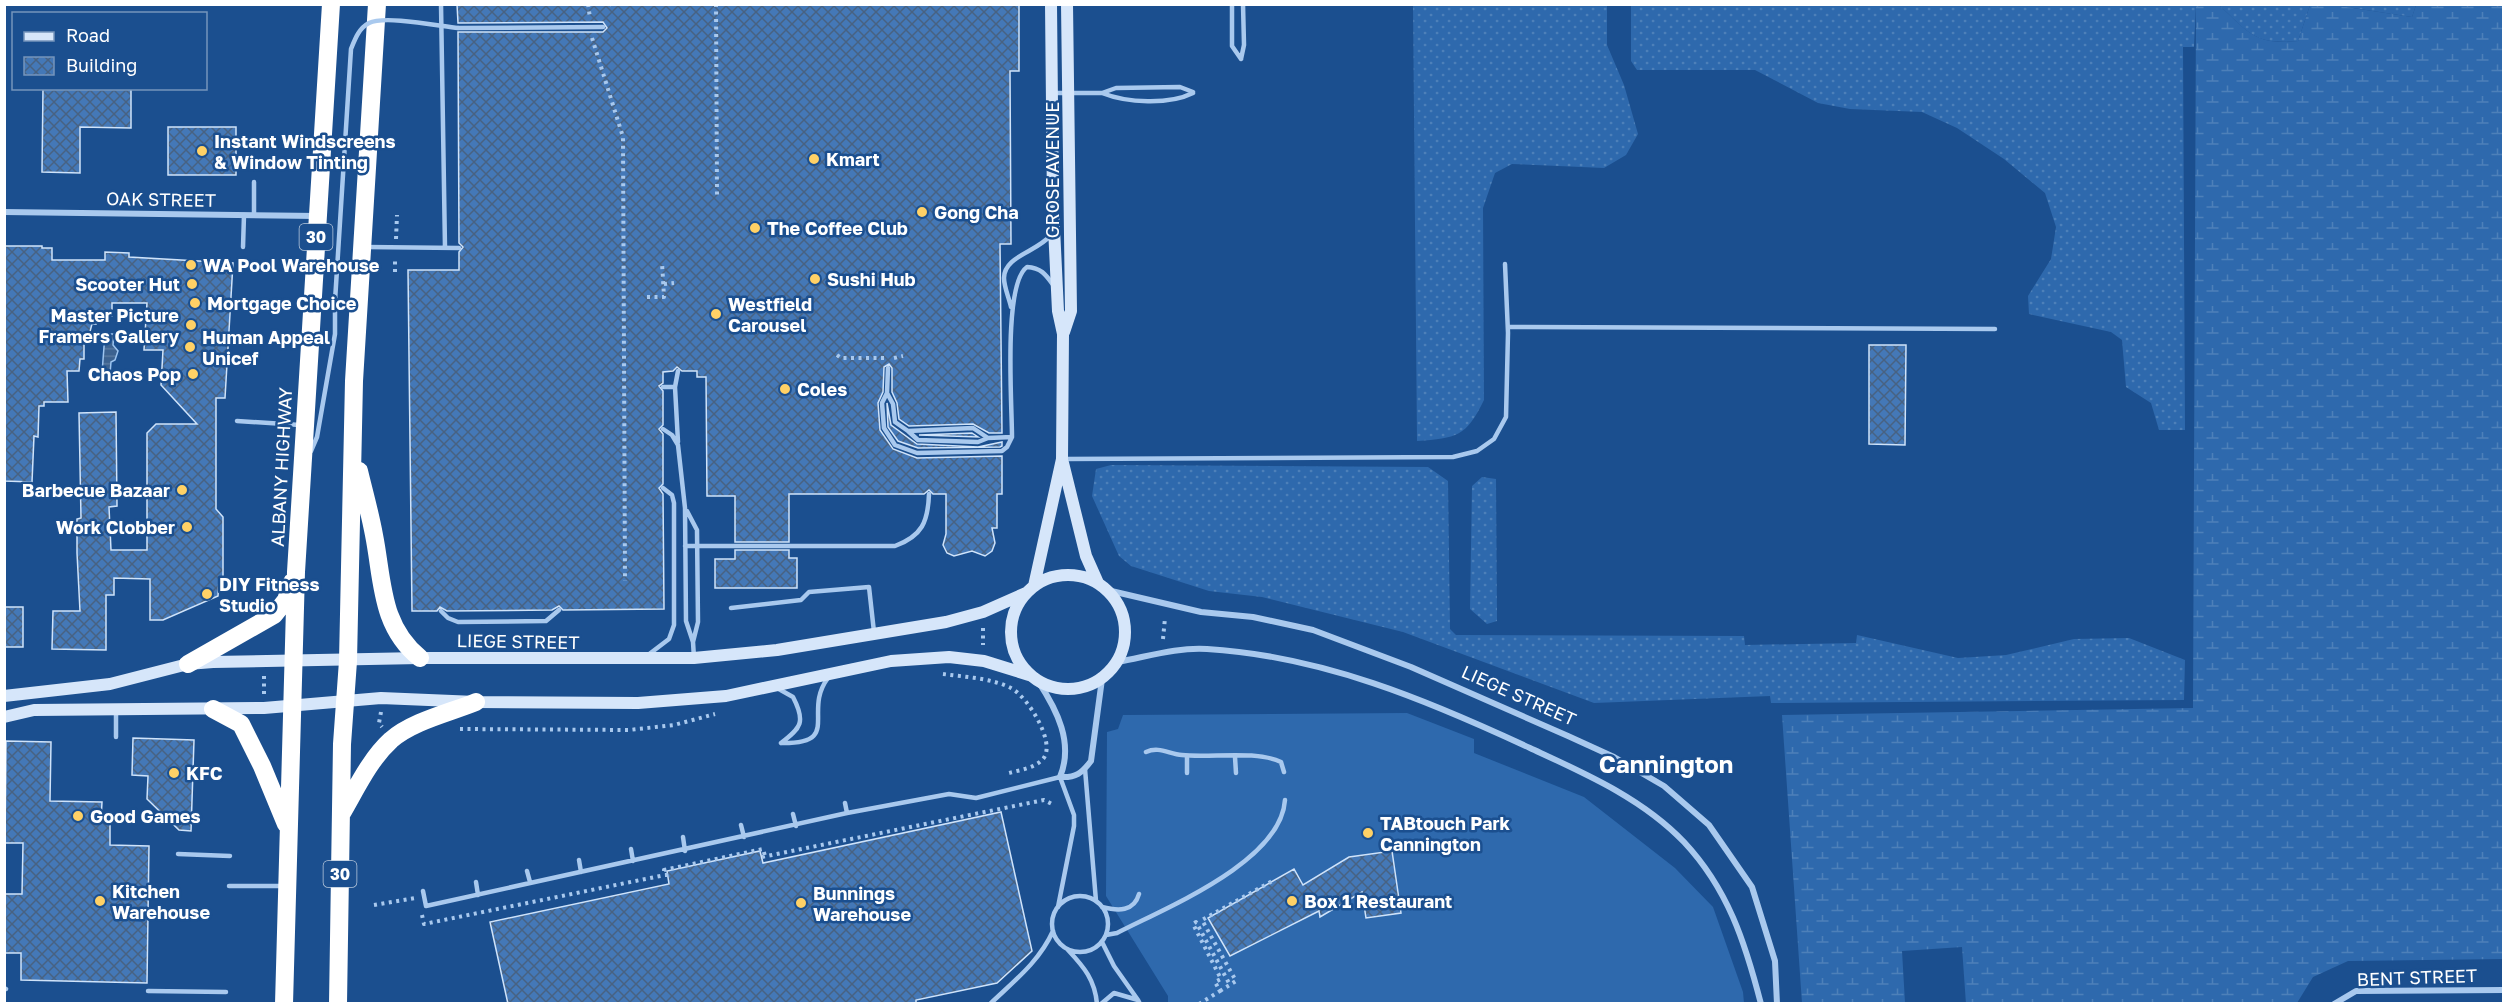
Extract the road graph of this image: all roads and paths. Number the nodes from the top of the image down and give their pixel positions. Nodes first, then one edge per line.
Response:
1 (331, 4) edge
2 (377, 4) edge
3 (441, 4) edge
4 (588, 4) edge
5 (716, 4) edge
6 (1051, 4) edge
7 (1067, 4) edge
8 (1232, 4) edge
9 (1243, 4) edge
10 (591, 27) junction
11 (603, 27) dead end
12 (1053, 93) junction
13 (1102, 93) junction
14 (1070, 94) junction
15 (254, 182) dead end
16 (717, 197) dead end
17 (4, 212) edge
18 (244, 214) junction
19 (254, 215) junction
20 (318, 216) junction
21 (1054, 231) junction
22 (243, 247) dead end
23 (360, 247) junction
24 (445, 248) junction
25 (459, 248) dead end
26 (662, 262) dead end
27 (1505, 264) dead end
28 (664, 284) junction
29 (674, 284) dead end
30 (1057, 291) junction
31 (647, 297) dead end
32 (1011, 308) junction
33 (1508, 327) junction
34 (1995, 329) dead end
35 (1064, 334) junction
36 (837, 355) dead end
37 (903, 356) dead end
38 (888, 368) dead end
39 (678, 371) dead end
40 (663, 387) dead end
41 (675, 387) junction
42 (887, 393) junction
43 (237, 421) dead end
44 (304, 425) junction
45 (663, 429) dead end
46 (908, 431) junction
47 (1012, 437) junction
48 (987, 438) junction
49 (678, 445) junction
50 (352, 446) junction
51 (1062, 459) junction
52 (302, 470) junction
53 (663, 488) dead end
54 (929, 494) dead end
55 (685, 508) junction
56 (685, 546) junction
57 (698, 547) junction
58 (296, 572) junction
59 (625, 581) dead end
60 (1102, 587) junction
61 (1030, 590) junction
62 (730, 608) dead end
63 (441, 610) dead end
64 (559, 610) dead end
65 (1164, 618) dead end
66 (983, 628) dead end
67 (874, 632) junction
68 (1163, 639) dead end
69 (693, 642) junction
70 (983, 645) dead end
71 (420, 658) junction
72 (694, 658) junction
73 (638, 660) junction
74 (348, 661) junction
75 (293, 662) junction
76 (1117, 662) junction
77 (188, 664) junction
78 (931, 672) dead end
79 (832, 673) junction
80 (1034, 678) junction
81 (1102, 679) junction
82 (772, 686) junction
83 (4, 696) edge
84 (346, 700) junction
85 (476, 702) junction
86 (291, 706) junction
87 (213, 709) junction
88 (116, 710) junction
89 (716, 713) dead end
90 (4, 717) edge
91 (451, 732) dead end
92 (116, 736) dead end
93 (1146, 752) dead end
94 (1187, 756) junction
95 (1235, 757) junction
96 (1085, 770) junction
97 (1236, 772) dead end
98 (1284, 772) dead end
99 (1009, 773) dead end
100 (1187, 773) dead end
101 (1060, 777) junction
102 (1285, 800) dead end
103 (845, 803) dead end
104 (1054, 805) dead end
105 (847, 813) junction
106 (793, 814) dead end
107 (341, 815) junction
108 (741, 825) dead end
109 (796, 825) junction
110 (288, 829) junction
111 (683, 837) dead end
112 (744, 837) junction
113 (631, 849) dead end
114 (686, 851) junction
115 (178, 854) dead end
116 (230, 856) dead end
117 (579, 860) dead end
118 (633, 861) junction
119 (527, 871) dead end
120 (582, 872) junction
121 (1274, 880) dead end
122 (476, 882) dead end
123 (530, 882) junction
124 (229, 886) dead end
125 (286, 886) junction
126 (1191, 887) dead end
127 (423, 891) dead end
128 (1139, 894) dead end
129 (478, 895) junction
130 (1195, 895) junction
131 (417, 898) dead end
132 (1096, 901) junction
133 (374, 905) dead end
134 (1102, 906) junction
135 (1058, 907) junction
136 (424, 924) dead end
137 (1053, 930) junction
138 (1106, 935) junction
139 (1102, 942) junction
140 (1068, 950) junction
141 (1230, 985) junction
142 (2504, 990) edge
143 (148, 991) dead end
144 (1220, 991) junction
145 (226, 992) dead end
146 (1139, 1002) edge
147 (284, 1004) edge
148 (338, 1004) edge
149 (990, 1004) edge
150 (1099, 1004) edge
151 (1199, 1004) edge
152 (1761, 1004) edge
153 (1777, 1004) edge
154 (2334, 1004) edge

1 - 20 highway, ALBANY HIGHWAY / 30
2 - 23 highway, 30
3 - 24 lane
4 - 10 path
5 - 16 path
6 - 12 street, GROSE AVENUE
7 - 14 street, GROSE AVENUE
8 - 9 lane
10 - 11 lane
10 - 52 lane, bridge
10 - 59 path
12 - 14 lane
12 - 21 street, GROSE AVENUE
13 - 13 lane
13 - 14 lane
14 - 35 street, GROSE AVENUE
15 - 19 lane
17 - 18 street, OAK STREET
18 - 19 street, OAK STREET
18 - 22 lane
19 - 20 street, OAK STREET
20 - 44 highway, ALBANY HIGHWAY / 30
21 - 30 street, GROSE AVENUE
21 - 32 lane
23 - 24 lane
23 - 50 highway, 30
24 - 25 lane
26 - 28 path
27 - 33 lane
28 - 29 path
28 - 31 path
30 - 32 lane
30 - 35 street, GROSE AVENUE
32 - 47 lane
33 - 34 lane
33 - 51 lane
35 - 51 street, GROSE AVENUE
36 - 37 path
38 - 42 lane
39 - 41 lane
40 - 41 lane
41 - 49 lane
42 - 46 lane
42 - 47 lane
43 - 44 lane
44 - 52 highway, ALBANY HIGHWAY / 30
45 - 49 lane
46 - 48 lane
46 - 48 lane
47 - 48 lane
49 - 55 lane
50 - 71 highway
50 - 74 highway, 30
51 - 60 street, GROSE AVENUE
51 - 61 street, GROSE AVENUE
52 - 58 highway, ALBANY HIGHWAY / 30
53 - 73 lane
54 - 57 lane
55 - 56 lane
55 - 57 lane
56 - 57 lane
56 - 69 lane
57 - 69 lane
58 - 75 highway, ALBANY HIGHWAY / 30
58 - 77 highway
60 - 61 street
60 - 76 street
60 - 153 street, LIEGE STREET
61 - 67 street, LIEGE STREET
61 - 80 street
62 - 67 lane
63 - 64 lane
65 - 68 path
66 - 70 path
67 - 72 street, LIEGE STREET
69 - 72 lane
71 - 73 street, LIEGE STREET
71 - 74 street, LIEGE STREET
72 - 73 street, LIEGE STREET
74 - 75 street, LIEGE STREET
74 - 84 highway, 30
75 - 77 street, LIEGE STREET
75 - 86 highway, ALBANY HIGHWAY / 30
76 - 81 street
76 - 152 street
77 - 83 street, LIEGE STREET
78 - 99 path
79 - 80 street
79 - 82 street
79 - 82 lane
80 - 81 street
80 - 101 street
81 - 96 street
82 - 85 street
84 - 85 street
84 - 86 street
84 - 107 highway, 30
85 - 107 highway
86 - 87 street
86 - 110 highway, ALBANY HIGHWAY / 30
87 - 88 street
87 - 110 highway
88 - 90 street
88 - 92 lane
89 - 91 path
93 - 94 lane
94 - 95 lane
94 - 100 lane
95 - 97 lane
95 - 98 lane
96 - 101 street
96 - 132 lane
101 - 105 lane
101 - 135 lane
102 - 130 lane
103 - 105 lane
104 - 136 path
105 - 109 lane
106 - 109 lane
107 - 148 highway, 30
108 - 112 lane
109 - 112 lane
110 - 125 highway, ALBANY HIGHWAY / 30
111 - 114 lane
112 - 114 lane
113 - 118 lane
114 - 118 lane
115 - 116 lane
117 - 120 lane
118 - 120 lane
119 - 123 lane
120 - 123 lane
121 - 141 path
122 - 129 lane
123 - 129 lane
124 - 125 lane
125 - 147 highway, ALBANY HIGHWAY / 30
126 - 130 lane
127 - 129 lane
128 - 134 lane
130 - 138 lane
131 - 133 path
132 - 134 lane
132 - 135 lane
134 - 138 lane
135 - 137 lane
137 - 140 lane
137 - 149 lane
138 - 139 lane
139 - 140 lane
139 - 146 lane
140 - 150 lane
141 - 144 path
141 - 144 path
142 - 154 street, BENT STREET
143 - 145 lane
144 - 151 path
146 - 150 lane

